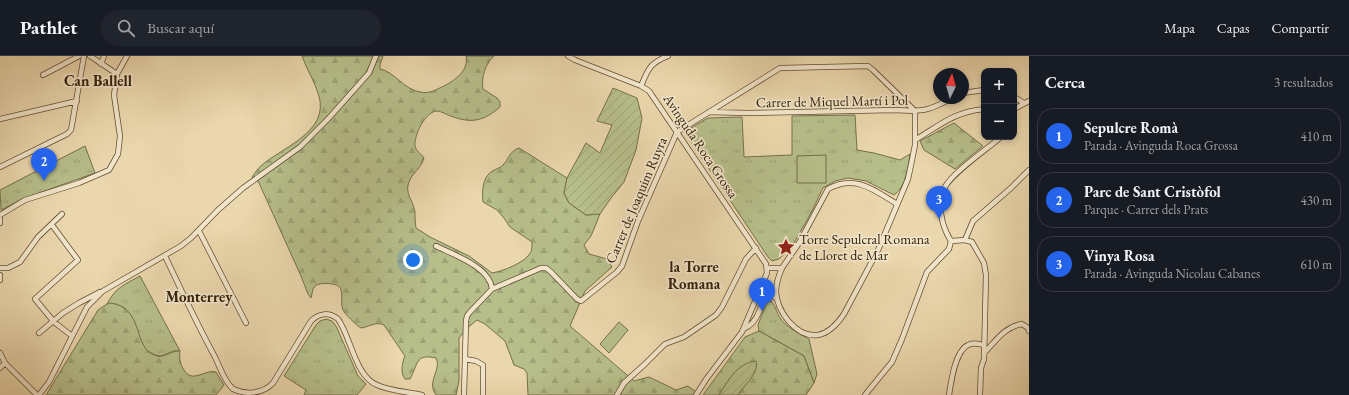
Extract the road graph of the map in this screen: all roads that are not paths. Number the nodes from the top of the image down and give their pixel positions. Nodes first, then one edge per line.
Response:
1 (79, 56) edge
2 (84, 56) edge
3 (90, 56) edge
4 (104, 56) edge
5 (127, 56) edge
6 (376, 56) edge
7 (568, 56) edge
8 (668, 56) edge
9 (101, 64) junction
10 (117, 74) junction
11 (43, 75) dead end
12 (641, 86) junction
13 (981, 90) edge
14 (969, 92) edge
15 (1017, 98) edge
16 (77, 101) junction
17 (1027, 102) edge
18 (940, 104) edge
19 (1017, 107) edge
20 (981, 109) edge
21 (916, 111) junction
22 (709, 112) junction
23 (0, 119) edge
24 (677, 132) junction
25 (915, 140) junction
26 (997, 140) edge
27 (0, 167) edge
28 (1029, 170) edge
29 (897, 204) junction
30 (62, 214) dead end
31 (0, 215) edge
32 (0, 219) edge
33 (0, 224) edge
34 (52, 225) junction
35 (199, 230) junction
36 (965, 240) junction
37 (951, 241) junction
38 (436, 246) dead end
39 (756, 248) junction
40 (165, 256) junction
41 (0, 268) edge
42 (767, 268) junction
43 (782, 268) junction
44 (0, 275) edge
45 (0, 280) edge
46 (492, 289) junction
47 (103, 291) junction
48 (760, 291) junction
49 (766, 294) junction
50 (776, 298) junction
51 (54, 322) junction
52 (246, 323) dead end
53 (745, 328) junction
54 (1029, 331) edge
55 (39, 333) dead end
56 (72, 336) junction
57 (984, 345) junction
58 (0, 353) edge
59 (984, 353) junction
60 (465, 359) junction
61 (5, 363) junction
62 (0, 368) edge
63 (38, 395) edge
64 (422, 395) edge
65 (464, 395) edge
66 (482, 395) edge
67 (618, 395) edge
68 (696, 395) edge
69 (866, 395) edge
70 (949, 395) edge
71 (980, 395) edge

1 - 11 street
2 - 16 street
3 - 9 street
4 - 9 street
5 - 10 street
6 - 35 street
7 - 12 street, Avinguda Roca Grossa
8 - 12 street
9 - 10 street
10 - 31 street
12 - 24 street, Avinguda Roca Grossa
13 - 14 street
15 - 17 street
16 - 23 street
16 - 27 street
17 - 19 street
18 - 21 street, Carrer de Miquel Martí i Pol
20 - 25 street
21 - 22 street, Carrer de Miquel Martí i Pol
21 - 22 street
21 - 25 street
22 - 24 street
24 - 39 street, Avinguda Roca Grossa
24 - 46 street, Carrer de Joaquim Ruyra
25 - 29 street
26 - 37 street
28 - 36 street
29 - 43 street
29 - 50 street
30 - 34 street
32 - 33 street
34 - 41 street
34 - 51 street
35 - 40 street
35 - 52 street
36 - 37 street
36 - 57 street
37 - 69 street
38 - 46 street
39 - 42 street, Avinguda Roca Grossa
39 - 67 street
40 - 47 street
40 - 64 street
42 - 43 street
42 - 48 street
43 - 50 street
44 - 45 street
46 - 60 street, Carrer de Joaquim Ruyra
47 - 51 street
47 - 56 street
48 - 49 street
48 - 53 street
49 - 50 street
49 - 53 street
51 - 55 street
51 - 56 street
53 - 68 street
54 - 59 street
56 - 63 street
57 - 59 street
57 - 70 street
58 - 61 street
59 - 71 street
60 - 65 street, Carrer de Joaquim Ruyra
60 - 66 street
61 - 62 street
61 - 63 street

